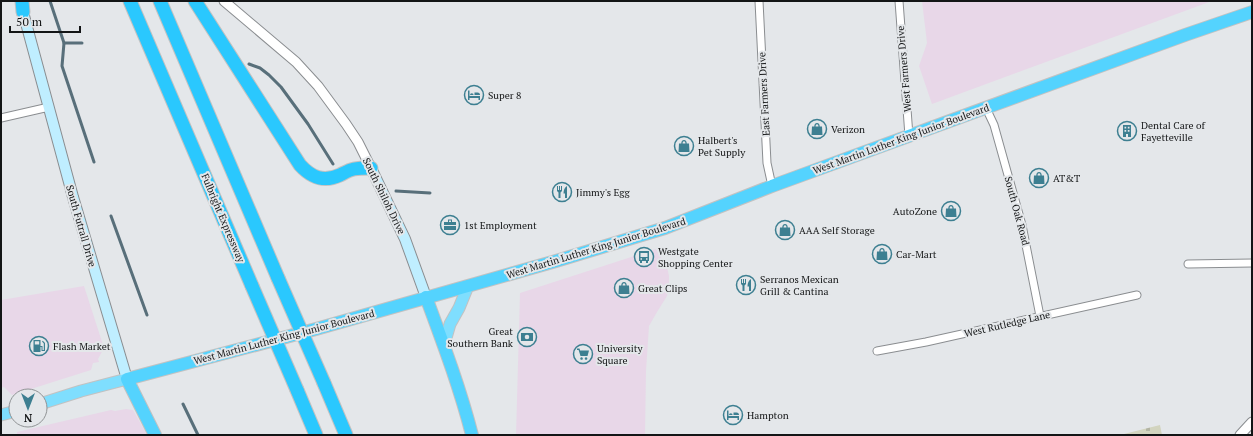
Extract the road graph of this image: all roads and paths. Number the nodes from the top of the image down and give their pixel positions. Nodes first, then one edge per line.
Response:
1 (130, 1) edge
2 (160, 1) edge
3 (195, 1) edge
4 (224, 1) edge
5 (759, 1) edge
6 (899, 1) edge
7 (23, 6) edge
8 (1252, 12) edge
9 (49, 107) junction
10 (986, 108) junction
11 (1, 118) edge
12 (909, 136) junction
13 (371, 168) junction
14 (772, 186) junction
15 (1252, 263) edge
16 (1188, 264) dead end
17 (468, 286) junction
18 (1137, 295) dead end
19 (426, 297) junction
20 (1040, 316) junction
21 (444, 345) junction
22 (877, 351) dead end
23 (127, 379) junction
24 (48, 401) edge
25 (1252, 422) edge
26 (155, 435) edge
27 (316, 435) edge
28 (346, 435) edge
29 (472, 435) edge
30 (1240, 435) edge

1 - 27 highway, Fulbright Expressway, bridge
2 - 28 highway, bridge
3 - 13 highway
4 - 13 street, South Shiloh Drive
5 - 14 street, East Farmers Drive
6 - 12 street, West Farmers Drive
7 - 9 main road, South Futrall Drive
8 - 10 highway, West Martin Luther King Junior Boulevard
9 - 11 street
9 - 23 main road, South Futrall Drive
10 - 12 highway, West Martin Luther King Junior Boulevard
10 - 20 street, South Oak Road
12 - 14 highway, West Martin Luther King Junior Boulevard
13 - 19 main road, South Shiloh Drive
14 - 17 highway, West Martin Luther King Junior Boulevard
15 - 16 street
17 - 19 highway, West Martin Luther King Junior Boulevard
17 - 21 main road
18 - 20 street, West Rutledge Lane
19 - 21 highway, South Shiloh Drive
19 - 23 highway, West Martin Luther King Junior Boulevard
20 - 22 street, West Rutledge Lane
21 - 29 highway, South Shiloh Drive
23 - 24 main road, West Martin Luther King Junior Boulevard
23 - 26 highway, South Futrall Drive
25 - 30 street

